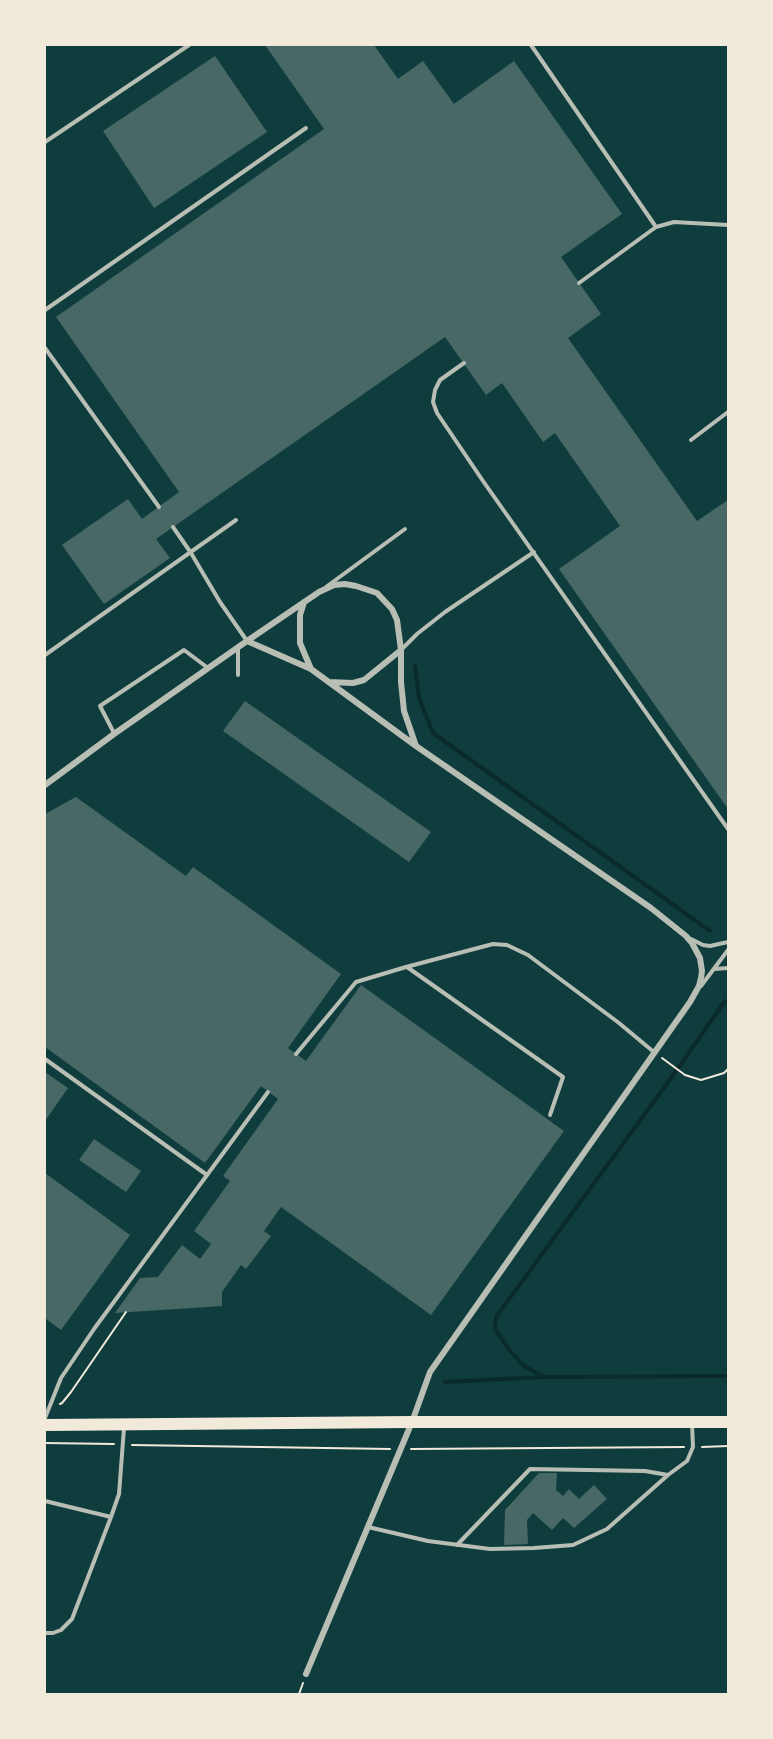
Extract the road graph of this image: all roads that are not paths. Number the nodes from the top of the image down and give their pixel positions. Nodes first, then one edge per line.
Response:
1 (189, 45) edge
2 (531, 45) edge
3 (306, 128) dead end
4 (45, 141) edge
5 (728, 225) edge
6 (656, 227) junction
7 (579, 283) dead end
8 (45, 310) edge
9 (45, 348) edge
10 (464, 363) dead end
11 (728, 412) edge
12 (692, 440) dead end
13 (159, 507) dead end
14 (236, 520) dead end
15 (173, 527) dead end
16 (405, 529) dead end
17 (534, 552) junction
18 (191, 553) junction
19 (319, 592) junction
20 (304, 602) junction
21 (247, 641) junction
22 (238, 647) junction
23 (402, 650) junction
24 (45, 655) edge
25 (208, 668) junction
26 (310, 669) junction
27 (238, 675) dead end
28 (328, 682) junction
29 (114, 734) junction
30 (416, 746) junction
31 (45, 785) edge
32 (728, 829) edge
33 (686, 936) junction
34 (728, 942) edge
35 (728, 950) edge
36 (406, 967) junction
37 (728, 968) edge
38 (713, 969) junction
39 (690, 1002) junction
40 (655, 1053) junction
41 (296, 1054) dead end
42 (45, 1059) edge
43 (268, 1092) dead end
44 (550, 1115) dead end
45 (207, 1175) junction
46 (45, 1418) edge
47 (412, 1422) junction
48 (692, 1422) junction
49 (728, 1422) edge
50 (124, 1424) junction
51 (45, 1425) edge
52 (668, 1475) junction
53 (45, 1501) edge
54 (111, 1517) junction
55 (368, 1526) junction
56 (457, 1545) junction
57 (45, 1633) edge
58 (306, 1674) road end

1 - 4 lane
2 - 6 lane
3 - 8 lane
5 - 6 lane
6 - 7 lane
9 - 13 lane
10 - 17 lane
11 - 12 lane
14 - 18 lane
15 - 18 lane
16 - 19 lane
17 - 23 lane
17 - 32 lane
18 - 21 lane
18 - 24 lane
19 - 20 street
19 - 23 street
20 - 21 street
20 - 26 street
21 - 22 street
21 - 26 street
22 - 25 street
22 - 27 lane
23 - 28 street
23 - 30 street
25 - 29 street
25 - 29 lane
26 - 28 street
28 - 30 street
29 - 31 street
30 - 33 street
33 - 34 lane
33 - 39 street
35 - 38 lane
36 - 40 lane
36 - 41 lane
36 - 44 lane
37 - 38 lane
38 - 39 lane
39 - 40 street
40 - 47 street
42 - 45 lane
43 - 45 lane
45 - 46 lane
47 - 48 main road
47 - 50 main road
47 - 55 street
48 - 49 main road
48 - 52 lane
50 - 51 main road
50 - 54 lane
52 - 56 lane
52 - 56 lane
53 - 54 lane
54 - 57 lane
55 - 56 lane
55 - 58 street

